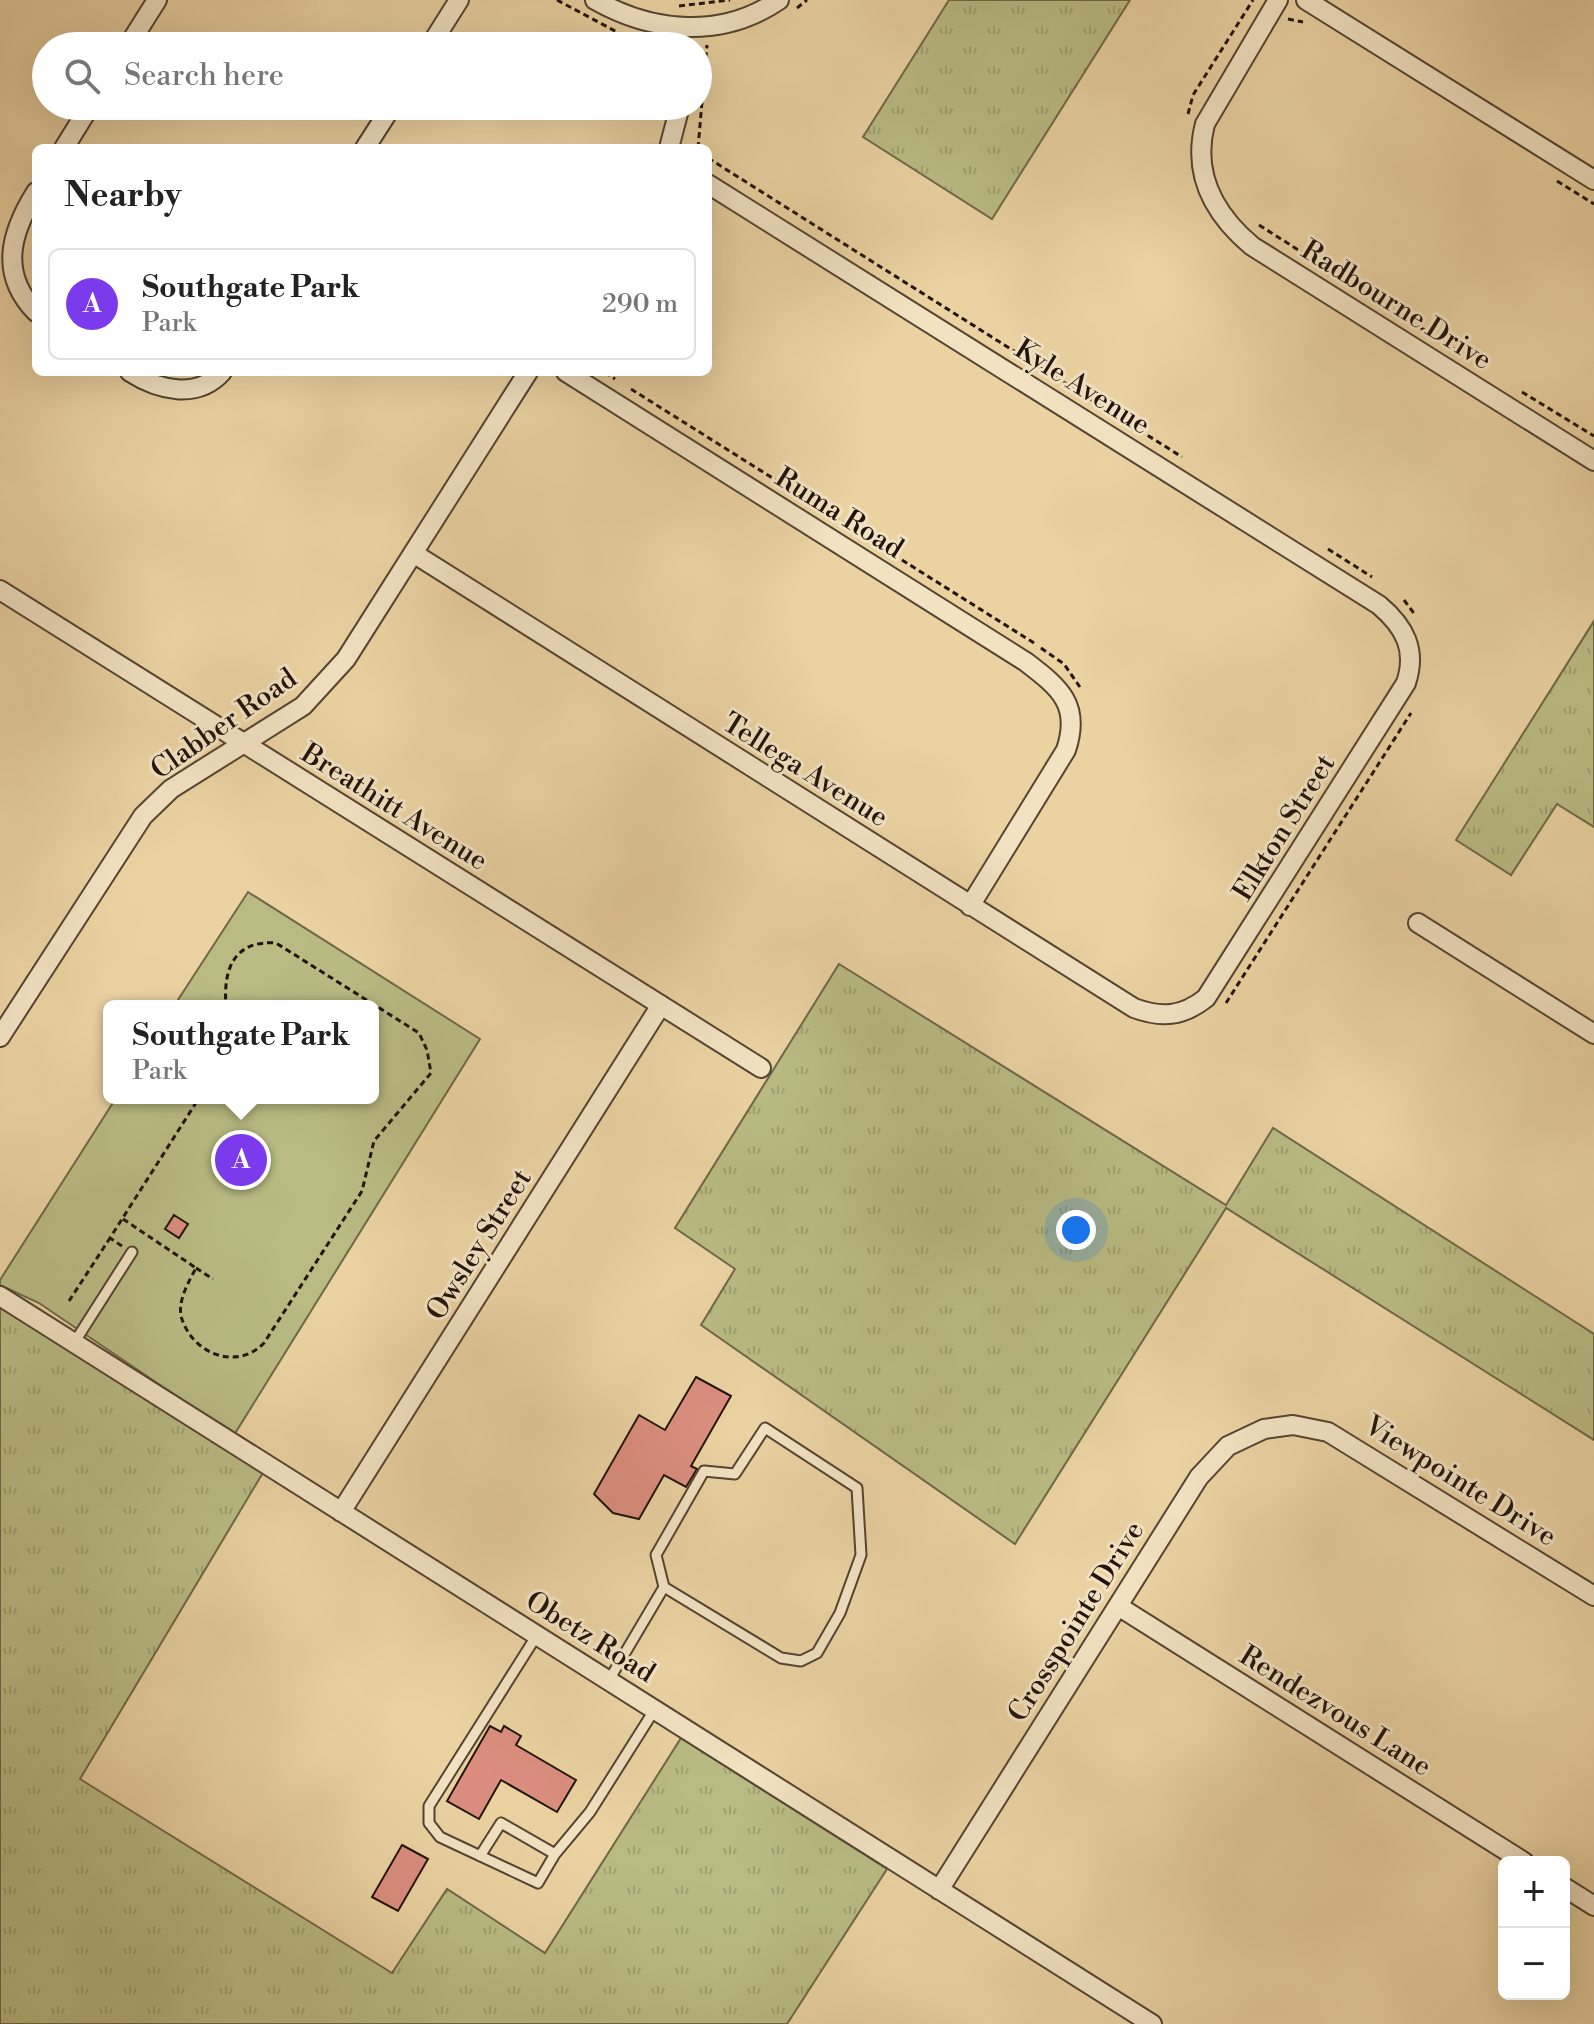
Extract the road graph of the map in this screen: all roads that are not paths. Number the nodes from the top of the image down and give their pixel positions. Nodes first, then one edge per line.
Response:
1 (157, 0) edge
2 (459, 0) edge
3 (595, 0) edge
4 (779, 0) edge
5 (1278, 0) edge
6 (1306, 0) edge
7 (137, 32) edge
8 (439, 32) edge
9 (667, 32) edge
10 (694, 32) edge
11 (81, 120) edge
12 (383, 120) edge
13 (676, 120) edge
14 (66, 144) edge
15 (368, 144) edge
16 (670, 144) edge
17 (1594, 180) edge
18 (712, 187) edge
19 (32, 198) edge
20 (32, 308) edge
21 (139, 376) edge
22 (217, 376) edge
23 (525, 376) edge
24 (572, 376) edge
25 (1594, 461) edge
26 (413, 553) junction
27 (0, 590) edge
28 (1411, 651) joint
29 (244, 744) junction
30 (970, 906) junction
31 (1418, 923) dead end
32 (661, 1005) junction
33 (1176, 1015) joint
34 (1594, 1034) edge
35 (0, 1037) edge
36 (761, 1068) dead end
37 (132, 1252) road end
38 (0, 1296) edge
39 (74, 1343) junction
40 (1293, 1425) joint
41 (341, 1512) junction
42 (664, 1587) junction
43 (1594, 1596) edge
44 (1118, 1606) junction
45 (537, 1635) junction
46 (609, 1680) junction
47 (655, 1709) junction
48 (555, 1854) junction
49 (480, 1856) junction
50 (1514, 1856) edge
51 (939, 1890) junction
52 (1570, 1891) edge
53 (1594, 1906) edge
54 (1152, 2024) edge

1 - 7 street
2 - 8 street
3 - 9 street
4 - 10 street
5 - 25 street, Radbourne Drive
6 - 17 street
11 - 14 street
12 - 15 street
13 - 16 street
18 - 28 street, Kyle Avenue
19 - 20 street
21 - 22 street
23 - 26 street, Clabber Road
24 - 30 street, Ruma Road
26 - 29 street, Clabber Road
26 - 30 street, Tellega Avenue
27 - 29 street, Breathitt Avenue
28 - 33 street, Elkton Street
29 - 32 street, Breathitt Avenue
29 - 35 street, Clabber Road
30 - 33 street, Tellega Avenue
31 - 34 street
32 - 36 street, Breathitt Avenue
32 - 41 street, Owsley Street
37 - 39 lane
38 - 39 street, Obetz Road
39 - 41 street, Obetz Road
40 - 43 street, Viewpointe Drive
40 - 44 street, Crosspointe Drive
41 - 45 street, Obetz Road
42 - 42 lane
42 - 46 lane
44 - 50 street, Rendezvous Lane
44 - 51 street, Crosspointe Drive
45 - 46 street, Obetz Road
45 - 49 lane
46 - 47 street, Obetz Road
47 - 48 lane
47 - 51 street, Obetz Road
48 - 49 lane
48 - 49 lane
51 - 54 street, Obetz Road
52 - 53 street

